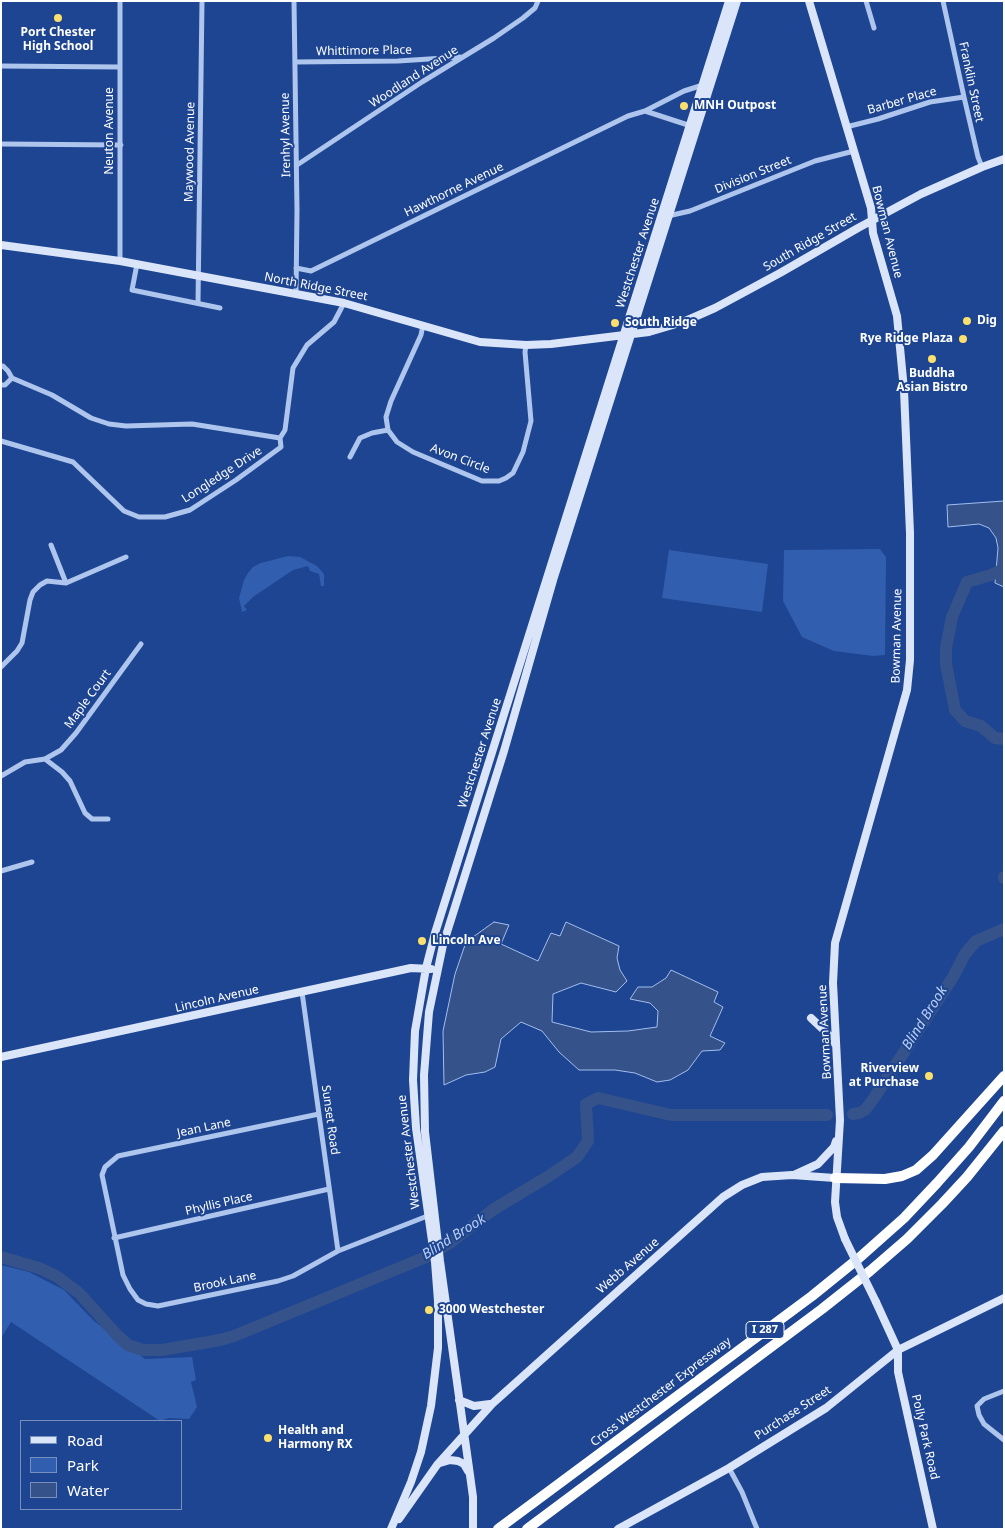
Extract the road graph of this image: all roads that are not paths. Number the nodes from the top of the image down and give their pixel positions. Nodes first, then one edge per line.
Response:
1 (120, 1) edge
2 (202, 1) edge
3 (294, 1) edge
4 (538, 1) edge
5 (729, 1) edge
6 (737, 1) edge
7 (809, 1) edge
8 (866, 1) edge
9 (943, 1) edge
10 (874, 28) dead end
11 (463, 57) junction
12 (296, 62) junction
13 (1, 66) edge
14 (120, 67) junction
15 (706, 86) junction
16 (964, 97) junction
17 (644, 111) junction
18 (699, 120) junction
19 (690, 127) junction
20 (846, 127) junction
21 (1, 144) edge
22 (121, 145) junction
23 (854, 151) junction
24 (1004, 159) edge
25 (297, 165) junction
26 (982, 167) junction
27 (664, 218) junction
28 (872, 220) junction
29 (1, 245) edge
30 (120, 261) junction
31 (137, 264) junction
32 (296, 268) junction
33 (198, 276) junction
34 (296, 294) junction
35 (198, 304) junction
36 (344, 304) junction
37 (220, 308) dead end
38 (424, 325) junction
39 (627, 334) junction
40 (526, 345) junction
41 (1, 366) edge
42 (12, 378) junction
43 (1, 385) edge
44 (388, 430) junction
45 (280, 438) junction
46 (1, 441) edge
47 (350, 457) dead end
48 (51, 545) dead end
49 (126, 557) dead end
50 (66, 583) junction
51 (141, 644) dead end
52 (1, 667) edge
53 (45, 759) junction
54 (1, 776) edge
55 (108, 819) dead end
56 (32, 862) dead end
57 (1, 871) edge
58 (426, 968) junction
59 (438, 969) junction
60 (302, 992) junction
61 (811, 1018) dead end
62 (836, 1046) junction
63 (1, 1057) edge
64 (1004, 1076) edge
65 (1004, 1101) edge
66 (319, 1114) junction
67 (1004, 1131) edge
68 (839, 1135) junction
69 (102, 1175) joint
70 (792, 1175) junction
71 (835, 1178) junction
72 (329, 1189) junction
73 (432, 1215) junction
74 (114, 1238) junction
75 (338, 1251) junction
76 (438, 1263) junction
77 (1004, 1298) edge
78 (898, 1350) junction
79 (1004, 1391) edge
80 (460, 1400) junction
81 (492, 1404) junction
82 (464, 1434) junction
83 (1001, 1438) edge
84 (437, 1465) junction
85 (729, 1468) junction
86 (470, 1475) junction
87 (391, 1529) edge
88 (473, 1529) edge
89 (498, 1529) edge
90 (527, 1529) edge
91 (618, 1529) edge
92 (757, 1529) edge
93 (933, 1529) edge

1 - 14 street, Neuton Avenue
2 - 33 street, Maywood Avenue
3 - 12 street, Irenhyl Avenue
4 - 11 street, Woodland Avenue
5 - 15 main road, Westchester Avenue
6 - 15 main road, Westchester Avenue
7 - 20 main road, Bowman Avenue
8 - 10 street
9 - 16 street, Franklin Street
11 - 12 street, Whittimore Place
11 - 25 street, Woodland Avenue
12 - 25 street, Irenhyl Avenue
13 - 14 street
14 - 22 street, Neuton Avenue
15 - 17 street, Hawthorne Avenue
15 - 18 main road, Westchester Avenue
15 - 19 main road, Westchester Avenue
16 - 20 street, Barber Place
16 - 26 street, Franklin Street
17 - 19 street
17 - 32 street, Hawthorne Avenue
18 - 19 street
18 - 27 main road, Westchester Avenue
19 - 27 main road, Westchester Avenue
20 - 23 main road, Bowman Avenue
21 - 22 street
22 - 30 street, Neuton Avenue
23 - 27 street, Division Street
23 - 28 main road, Bowman Avenue
24 - 26 main road, South Ridge Street
25 - 32 street, Irenhyl Avenue
26 - 28 main road, South Ridge Street
27 - 39 main road, Westchester Avenue
28 - 39 main road, South Ridge Street
28 - 62 main road, Bowman Avenue
29 - 30 main road, North Ridge Street
30 - 31 main road, North Ridge Street
31 - 33 main road, North Ridge Street
31 - 35 street
32 - 34 street
33 - 34 main road, North Ridge Street
33 - 35 street, Maywood Avenue
34 - 36 main road, North Ridge Street
35 - 37 street
36 - 38 main road, North Ridge Street
36 - 45 street, Longledge Drive
38 - 40 main road, North Ridge Street
38 - 44 street
39 - 40 main road, North Ridge Street
39 - 58 main road, Westchester Avenue
39 - 59 main road, Westchester Avenue
40 - 44 street, Avon Circle
41 - 42 street
42 - 43 street
42 - 45 street
44 - 47 street
45 - 46 street, Longledge Drive
48 - 50 street
49 - 50 street
50 - 52 street
51 - 53 street, Maple Court
53 - 54 street
53 - 55 street
56 - 57 street
58 - 59 main road, Lincoln Avenue
58 - 60 main road, Lincoln Avenue
58 - 73 main road, Westchester Avenue
59 - 73 main road, Westchester Avenue
60 - 63 main road, Lincoln Avenue
60 - 66 street, Sunset Road
61 - 62 main road
62 - 68 main road, Bowman Avenue
64 - 71 highway
65 - 89 highway, Cross Westchester Expressway / I 287
66 - 69 street, Jean Lane
66 - 72 street, Sunset Road
67 - 90 highway, I 287
68 - 70 main road
68 - 71 main road, Bowman Avenue
69 - 74 street, Brook Lane
70 - 71 main road, Webb Avenue
70 - 81 main road, Webb Avenue
71 - 78 main road, Bowman Avenue, bridge
72 - 74 street, Phyllis Place
72 - 75 street, Sunset Road
73 - 75 street, Brook Lane
73 - 76 main road, Westchester Avenue
74 - 75 street, Brook Lane
76 - 80 main road, Westchester Avenue
76 - 87 main road, Westchester Avenue
77 - 78 main road, Purchase Street
78 - 85 main road, Purchase Street
78 - 93 main road, Polly Park Road
79 - 83 street
80 - 81 main road
80 - 82 main road, Westchester Avenue
81 - 82 main road, Webb Avenue
82 - 84 main road, Webb Avenue
82 - 86 main road, Westchester Avenue
84 - 86 main road
84 - 87 main road, Webb Avenue
85 - 91 main road, Purchase Street
85 - 92 street
86 - 88 main road, Westchester Avenue

